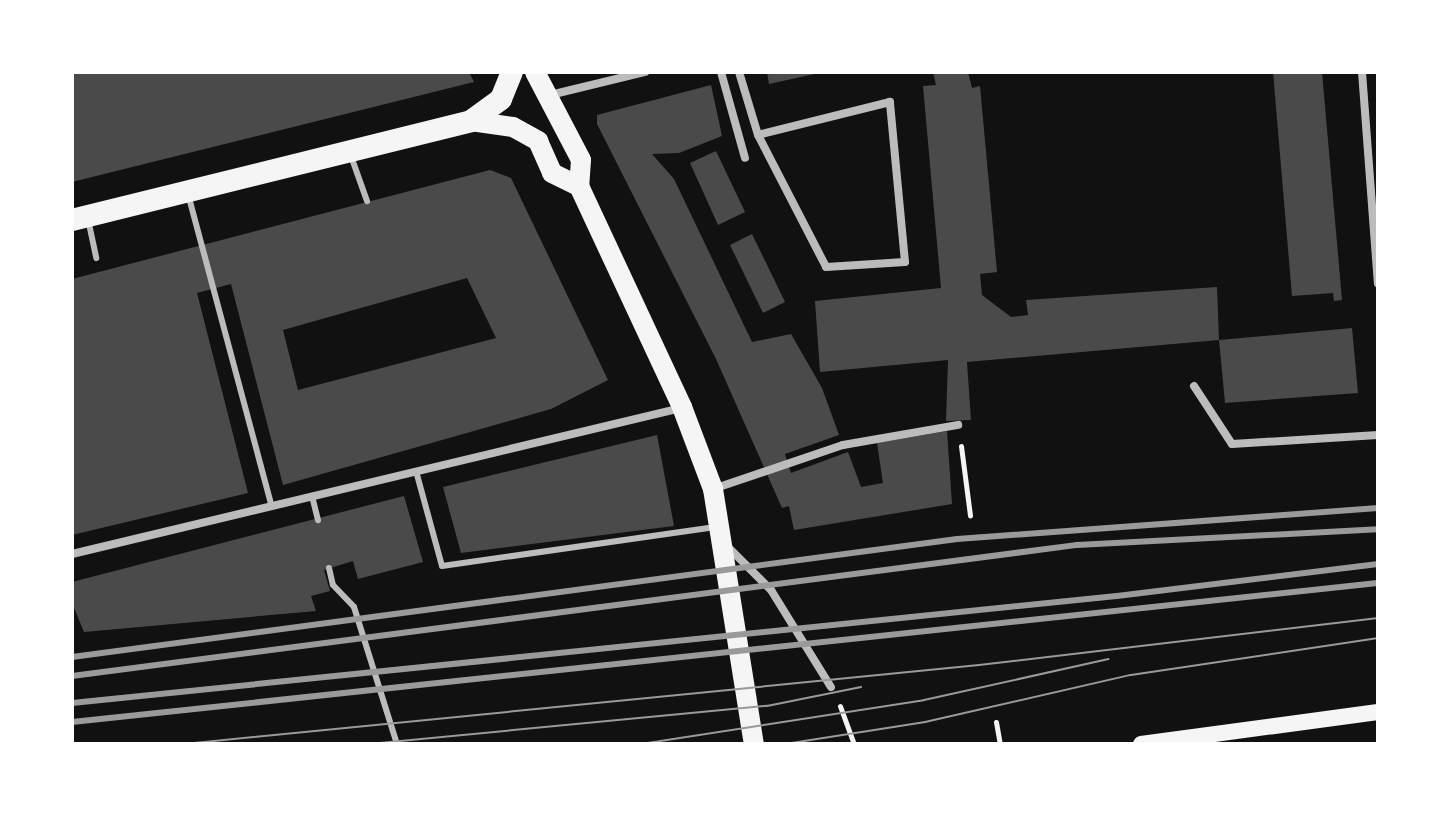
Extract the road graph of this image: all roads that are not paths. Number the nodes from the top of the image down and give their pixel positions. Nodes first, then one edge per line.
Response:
1 (512, 72) edge
2 (535, 72) edge
3 (645, 72) edge
4 (721, 72) edge
5 (739, 72) edge
6 (1362, 72) edge
7 (550, 95) junction
8 (471, 121) junction
9 (758, 135) junction
10 (349, 149) junction
11 (745, 158) dead end
12 (579, 186) junction
13 (187, 190) junction
14 (367, 201) dead end
15 (1376, 214) edge
16 (80, 218) edge
17 (96, 258) dead end
18 (1378, 283) edge
19 (1194, 386) dead end
20 (682, 407) junction
21 (958, 425) road end
22 (1378, 435) edge
23 (416, 471) junction
24 (713, 489) junction
25 (312, 496) junction
26 (272, 507) junction
27 (318, 520) dead end
28 (723, 535) junction
29 (72, 554) edge
30 (329, 568) dead end
31 (831, 687) road end
32 (1378, 712) edge
33 (1211, 739) edge
34 (397, 744) edge
35 (754, 744) edge
36 (1141, 744) edge

1 - 8 highway
2 - 7 main road
3 - 7 street
4 - 11 street
5 - 9 street
6 - 15 street
7 - 12 main road
8 - 10 highway
8 - 12 main road
9 - 9 street
10 - 13 highway
10 - 14 lane
12 - 20 main road
13 - 16 highway
13 - 26 lane
15 - 18 street
16 - 17 lane
19 - 22 street
20 - 23 street
20 - 24 main road
21 - 24 street
23 - 25 street
23 - 28 lane
24 - 28 main road
25 - 26 street
25 - 27 lane
26 - 29 street
28 - 31 street
28 - 35 main road
30 - 34 lane
32 - 33 main road
33 - 36 main road

